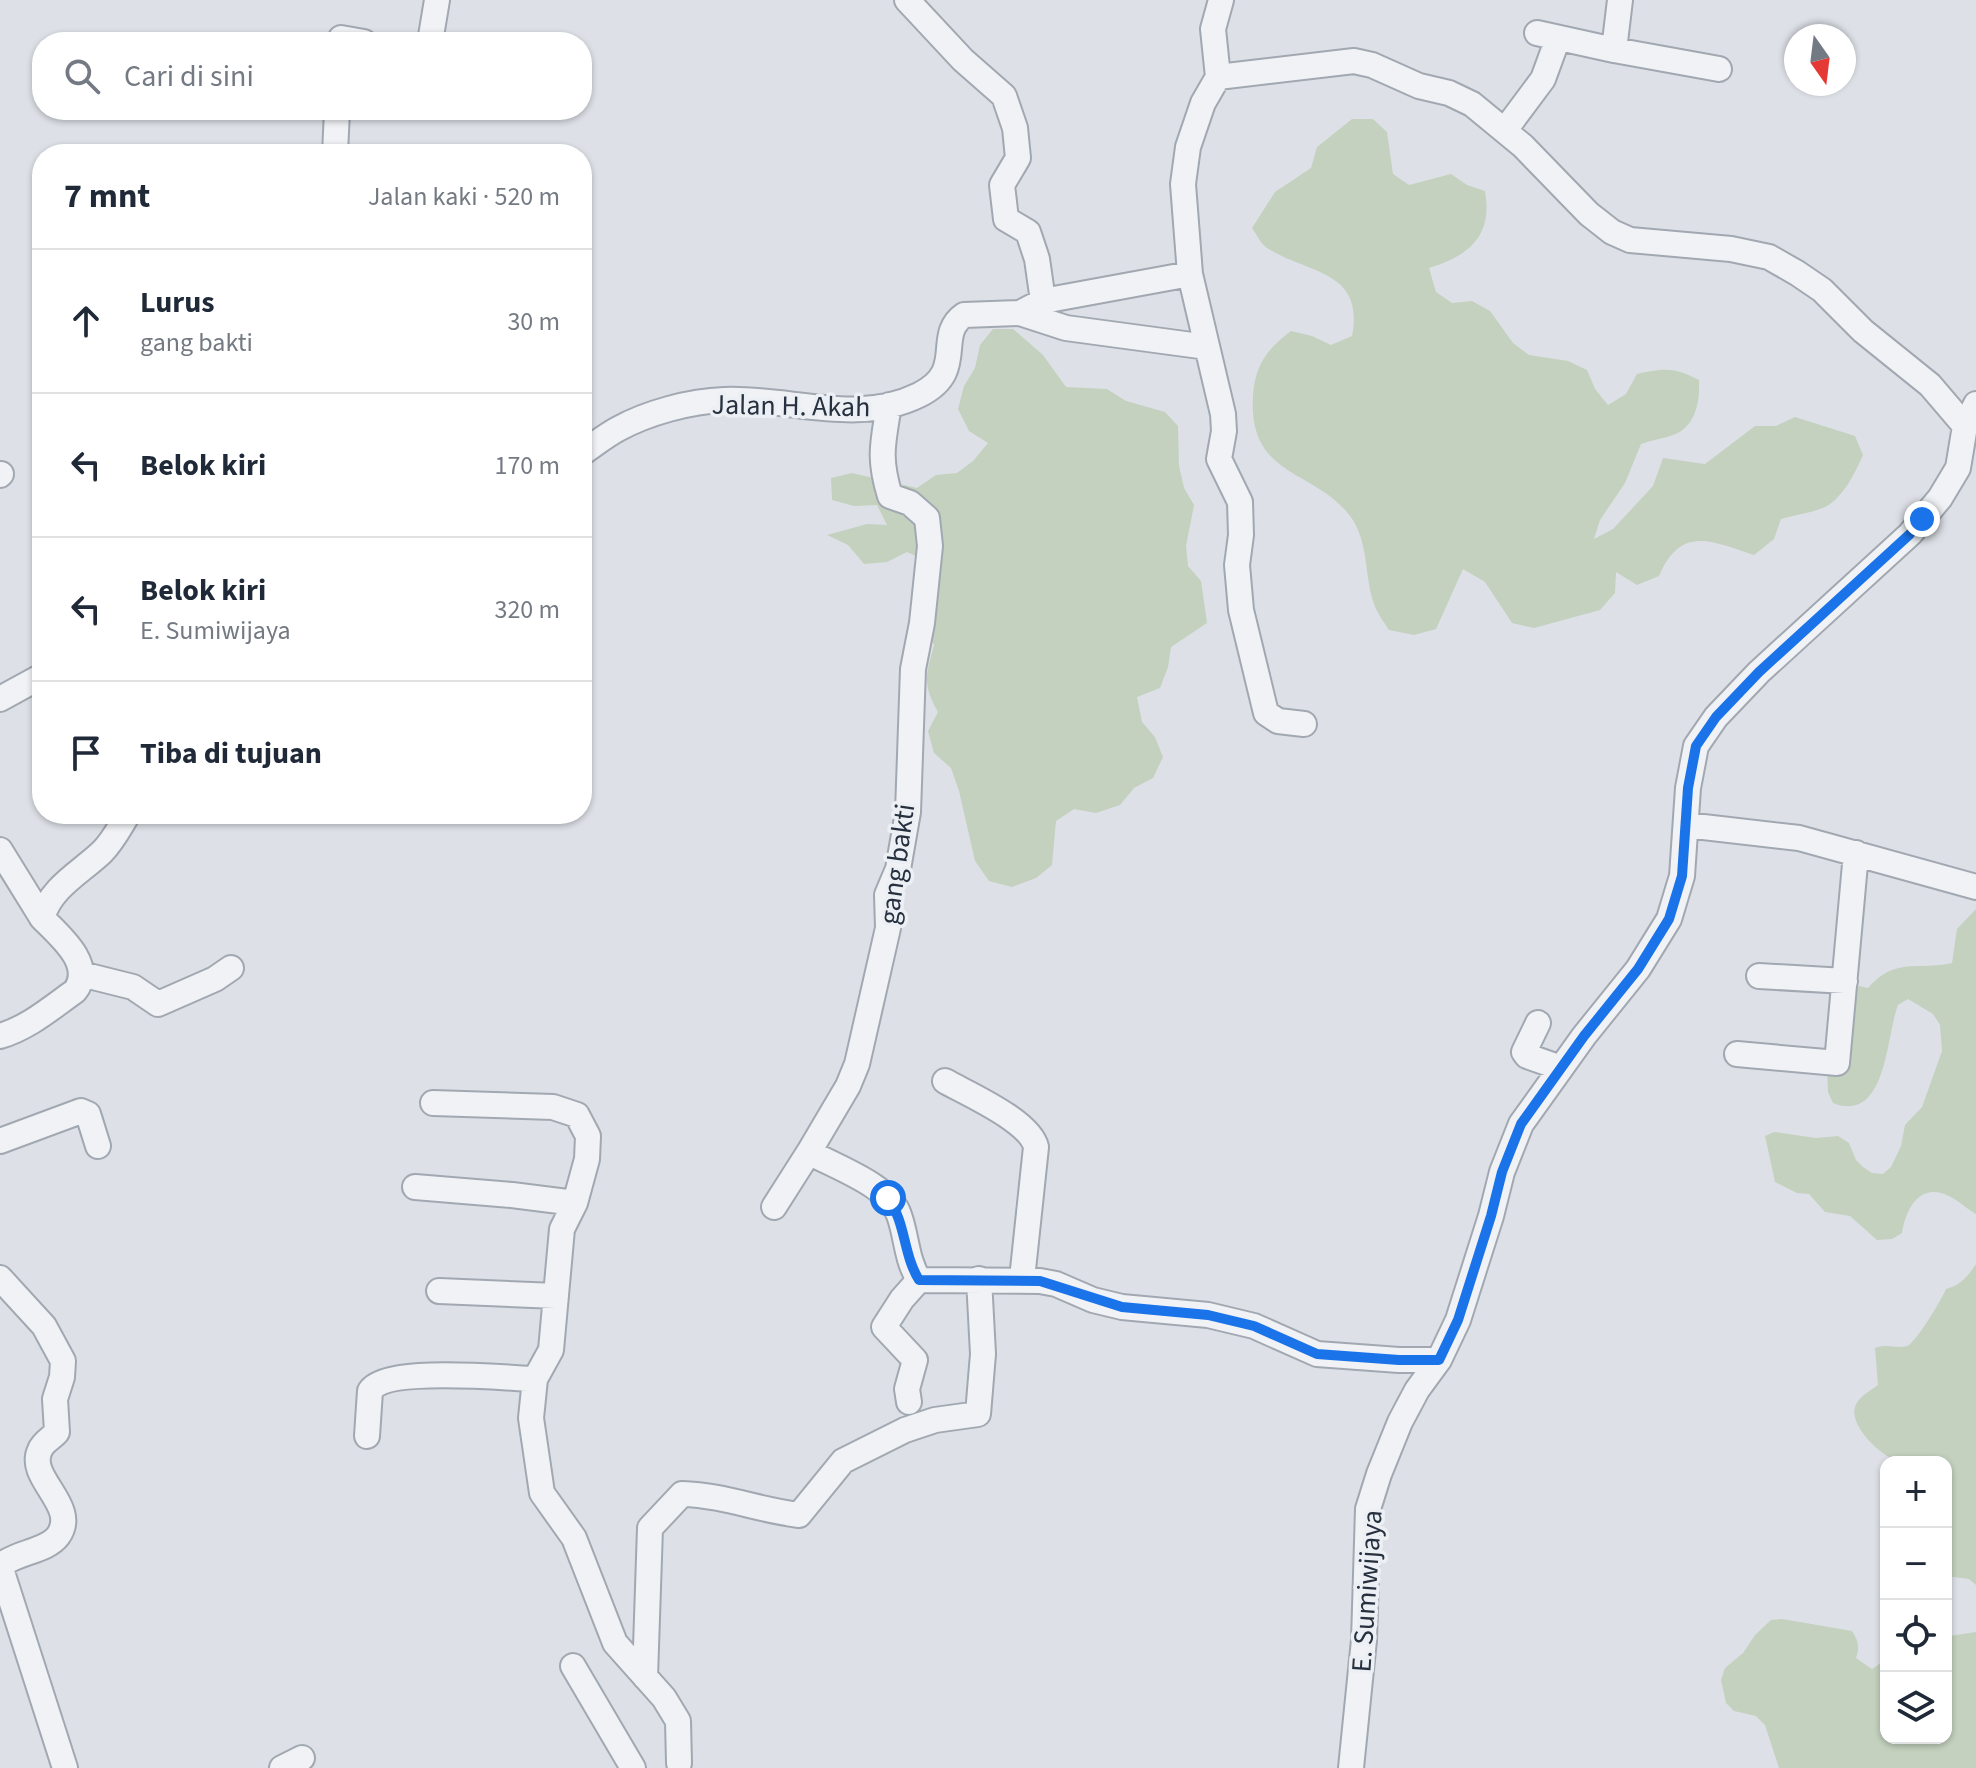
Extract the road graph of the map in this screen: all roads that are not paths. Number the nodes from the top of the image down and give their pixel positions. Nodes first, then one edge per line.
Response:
1 (437, 0) edge
2 (907, 0) edge
3 (1221, 0) edge
4 (1620, 0) edge
5 (432, 32) edge
6 (1614, 50) junction
7 (1719, 69) dead end
8 (1218, 77) junction
9 (337, 120) edge
10 (1505, 130) junction
11 (335, 144) edge
12 (1190, 274) junction
13 (1043, 301) junction
14 (1020, 313) junction
15 (1207, 347) junction
16 (1976, 404) edge
17 (889, 405) junction
18 (1965, 426) junction
19 (592, 446) edge
20 (32, 681) edge
21 (0, 699) edge
22 (1304, 724) dead end
23 (121, 824) edge
24 (1686, 825) junction
25 (0, 850) edge
26 (1856, 853) junction
27 (1976, 887) edge
28 (42, 918) junction
29 (231, 968) dead end
30 (81, 974) junction
31 (1759, 976) dead end
32 (1845, 981) junction
33 (1538, 1023) dead end
34 (0, 1036) edge
35 (1737, 1054) dead end
36 (1561, 1068) junction
37 (945, 1081) dead end
38 (433, 1103) dead end
39 (0, 1141) edge
40 (98, 1146) dead end
41 (809, 1152) junction
42 (415, 1187) dead end
43 (575, 1203) junction
44 (774, 1207) dead end
45 (0, 1278) edge
46 (979, 1279) junction
47 (1022, 1279) junction
48 (919, 1280) junction
49 (439, 1291) dead end
50 (556, 1296) junction
51 (1439, 1360) junction
52 (535, 1379) junction
53 (909, 1402) dead end
54 (367, 1436) dead end
55 (573, 1666) dead end
56 (645, 1677) junction
57 (682, 1766) edge
58 (65, 1768) edge
59 (633, 1768) edge
60 (1351, 1768) edge

1 - 5 street
2 - 13 street
3 - 8 street
4 - 6 street
6 - 7 street
6 - 10 street
8 - 10 street
8 - 12 street
9 - 11 street
10 - 18 street
12 - 13 street, Jalan H. Akah
12 - 15 street
13 - 14 street, Jalan H. Akah
14 - 15 street
14 - 17 street, Jalan H. Akah
15 - 22 street
16 - 18 street, E. Sumiwijaya
17 - 19 street, Jalan H. Akah
17 - 41 street, gang bakti
18 - 24 street, E. Sumiwijaya
20 - 21 street
23 - 28 street
24 - 26 street
24 - 36 street, E. Sumiwijaya
25 - 28 street
26 - 27 street
26 - 32 street
28 - 30 street
29 - 30 street
30 - 34 street
31 - 32 street
32 - 35 street
33 - 36 street
36 - 51 street, E. Sumiwijaya
37 - 47 street
38 - 43 street
39 - 40 street
41 - 44 street
41 - 48 street
42 - 43 street
43 - 50 street
45 - 58 street
46 - 47 street
46 - 48 street
46 - 56 street
47 - 51 street
48 - 53 street
49 - 50 street
50 - 52 street
51 - 60 street, E. Sumiwijaya
52 - 54 street
52 - 56 street
55 - 59 street
56 - 57 street

